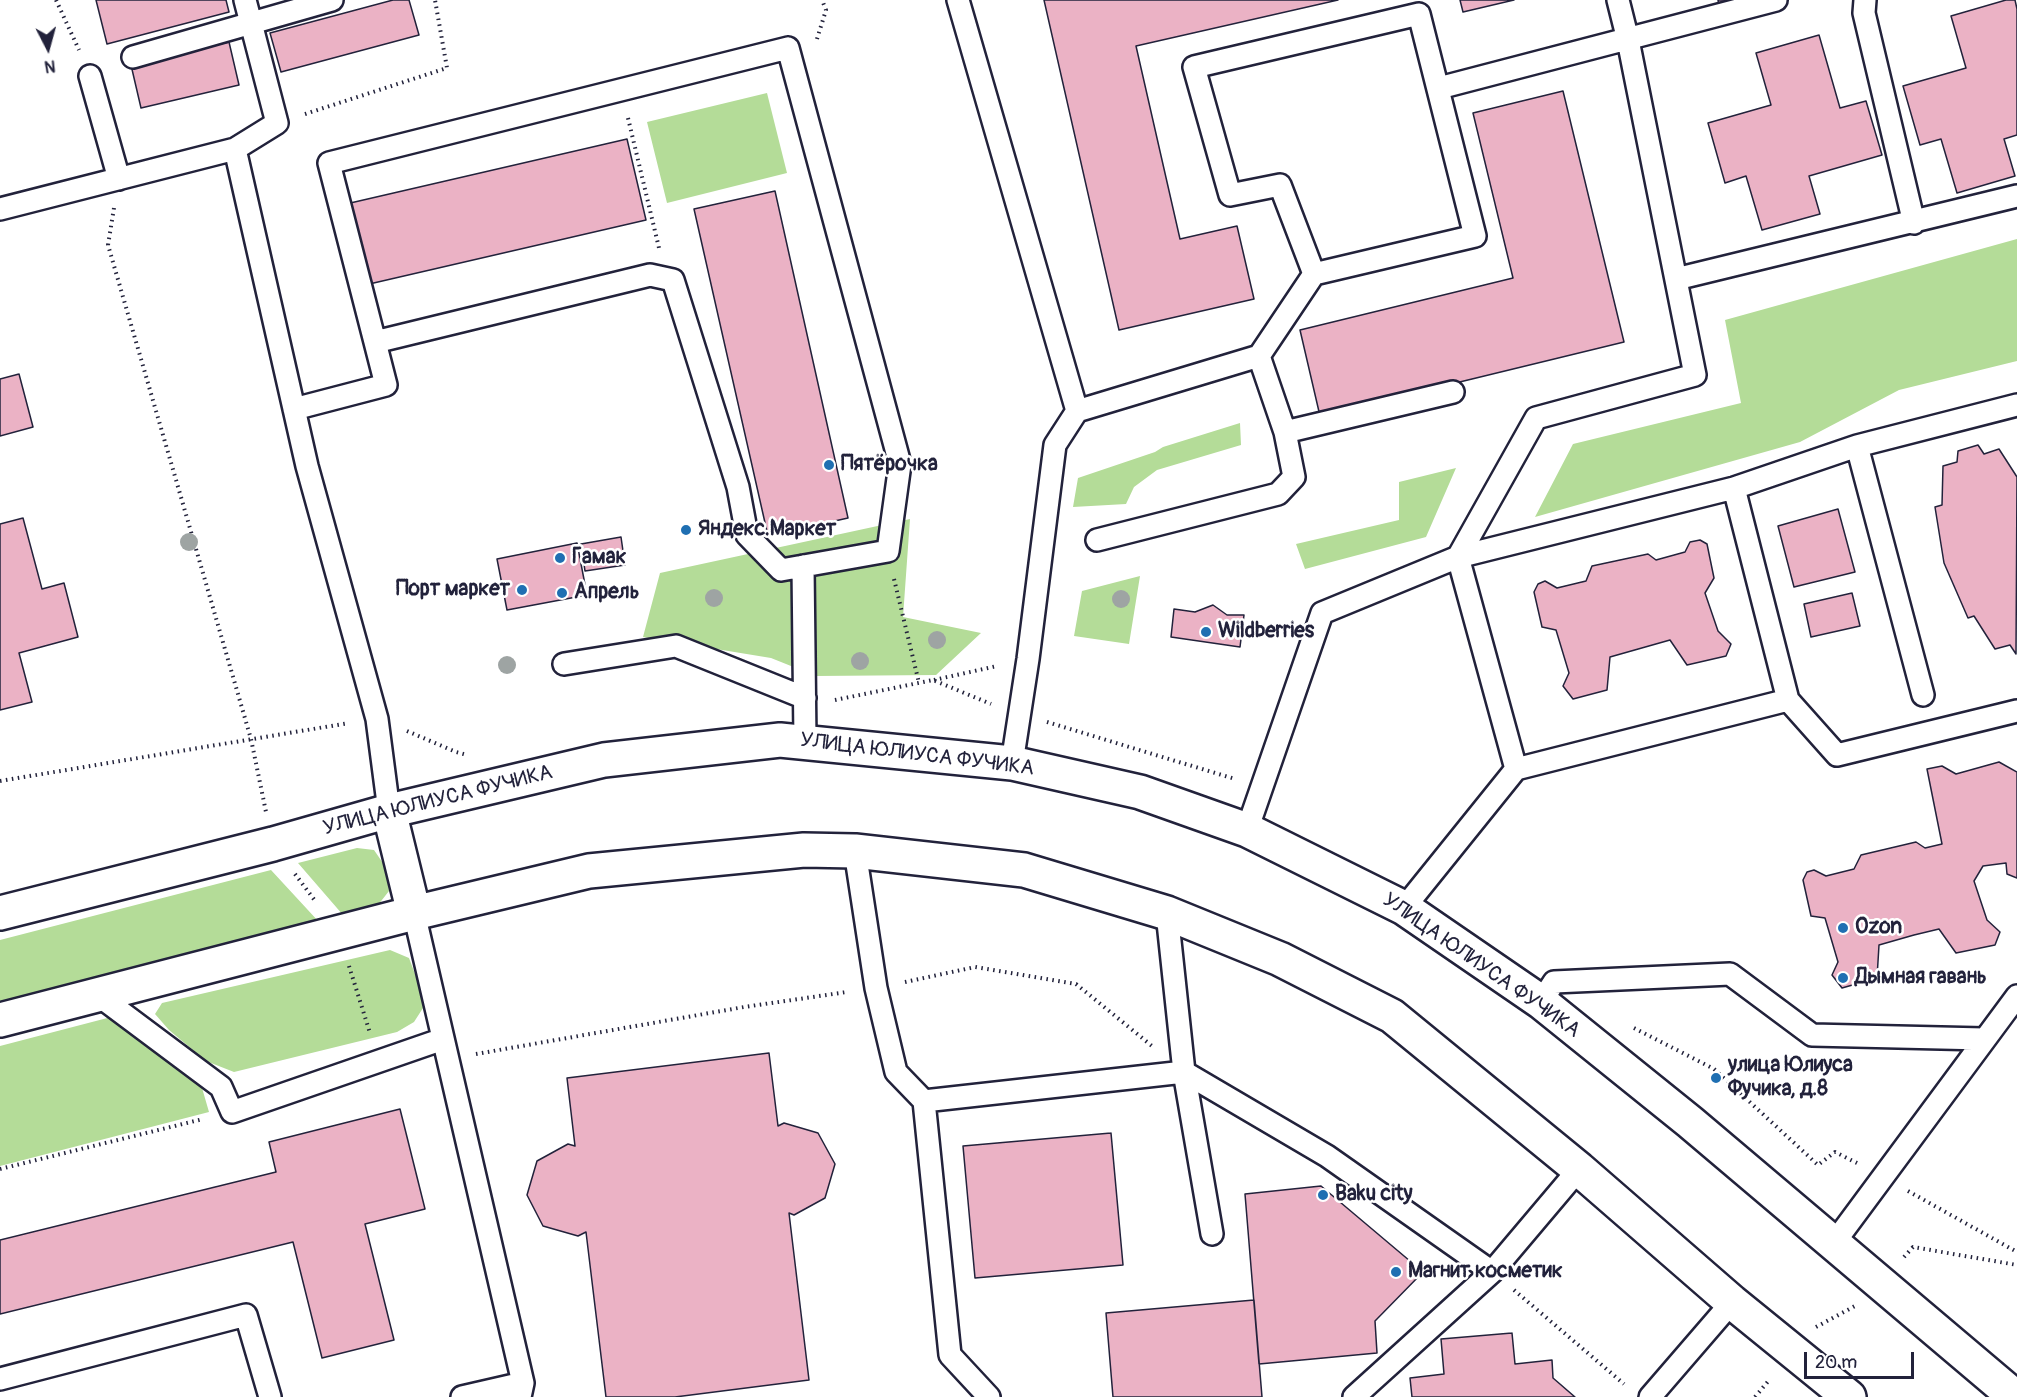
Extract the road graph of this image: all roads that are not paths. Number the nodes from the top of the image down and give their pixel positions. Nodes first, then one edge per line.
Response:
1 (244, 0) edge
2 (332, 0) edge
3 (958, 0) edge
4 (1618, 0) edge
5 (1776, 0) edge
6 (1865, 0) edge
7 (250, 22) junction
8 (1628, 40) junction
9 (133, 57) dead end
10 (90, 76) road end
11 (1439, 88) junction
12 (235, 149) junction
13 (119, 179) junction
14 (2017, 196) edge
15 (0, 209) edge
16 (1914, 223) junction
17 (1314, 274) junction
18 (1676, 279) junction
19 (375, 342) junction
20 (1259, 356) junction
21 (1453, 392) dead end
22 (2017, 405) edge
23 (294, 409) junction
24 (1077, 411) junction
25 (1286, 432) junction
26 (1857, 446) junction
27 (1734, 488) junction
28 (1098, 540) dead end
29 (1458, 557) junction
30 (803, 566) junction
31 (564, 664) dead end
32 (1923, 695) dead end
33 (805, 698) junction
34 (1788, 700) junction
35 (2017, 711) edge
36 (805, 741) junction
37 (1012, 763) junction
38 (1516, 769) junction
39 (389, 811) junction
40 (1247, 830) junction
41 (855, 851) junction
42 (1404, 908) junction
43 (0, 913) edge
44 (1167, 913) junction
45 (414, 914) junction
46 (98, 995) junction
47 (2017, 996) edge
48 (1540, 1002) junction
49 (0, 1020) edge
50 (1984, 1039) junction
51 (445, 1049) junction
52 (1184, 1072) junction
53 (924, 1101) junction
54 (1579, 1169) junction
55 (1212, 1234) dead end
56 (1834, 1243) junction
57 (1492, 1272) junction
58 (1732, 1302) junction
59 (0, 1379) edge
60 (522, 1390) edge
61 (1640, 1393) edge
62 (270, 1397) edge
63 (462, 1397) edge
64 (989, 1397) edge
65 (1354, 1397) edge
66 (1850, 1397) edge
67 (2015, 1397) edge

1 - 7 lane
2 - 7 lane
3 - 24 lane
4 - 8 lane
5 - 8 lane
6 - 16 lane
7 - 9 lane
7 - 12 lane
8 - 11 lane
8 - 18 lane
10 - 13 lane
11 - 17 lane
11 - 17 lane
12 - 13 lane
12 - 23 lane
13 - 15 lane
14 - 16 lane
16 - 18 lane
17 - 20 lane
18 - 29 lane
19 - 23 lane
19 - 30 lane
19 - 30 lane
20 - 24 lane
20 - 25 lane
21 - 25 lane
22 - 26 lane
23 - 39 lane
24 - 37 lane
25 - 28 lane
26 - 27 lane
26 - 32 lane
27 - 29 lane
27 - 34 lane
29 - 38 lane
29 - 40 lane
30 - 33 lane
31 - 33 lane
33 - 36 lane
34 - 35 lane
34 - 38 lane
36 - 37 main road, УЛИЦА ЮЛИУСА ФУЧИКА
36 - 39 main road, УЛИЦА ЮЛИУСА ФУЧИКА
37 - 40 main road, УЛИЦА ЮЛИУСА ФУЧИКА
38 - 42 lane
39 - 43 main road, УЛИЦА ЮЛИУСА ФУЧИКА
39 - 45 main road
40 - 42 main road, УЛИЦА ЮЛИУСА ФУЧИКА
41 - 44 main road
41 - 45 main road
41 - 53 lane
42 - 48 main road, УЛИЦА ЮЛИУСА ФУЧИКА
44 - 52 lane
44 - 54 main road
45 - 46 main road
45 - 51 lane
46 - 49 main road
46 - 51 lane
47 - 50 lane
48 - 50 lane
48 - 56 main road, УЛИЦА ЮЛИУСА ФУЧИКА
50 - 56 lane
51 - 60 lane
52 - 53 lane
52 - 55 lane
52 - 57 lane
53 - 64 lane
54 - 57 lane
54 - 58 main road
56 - 67 main road, УЛИЦА ЮЛИУСА ФУЧИКА
57 - 65 lane
58 - 61 lane
58 - 66 main road
59 - 62 lane
60 - 63 lane

